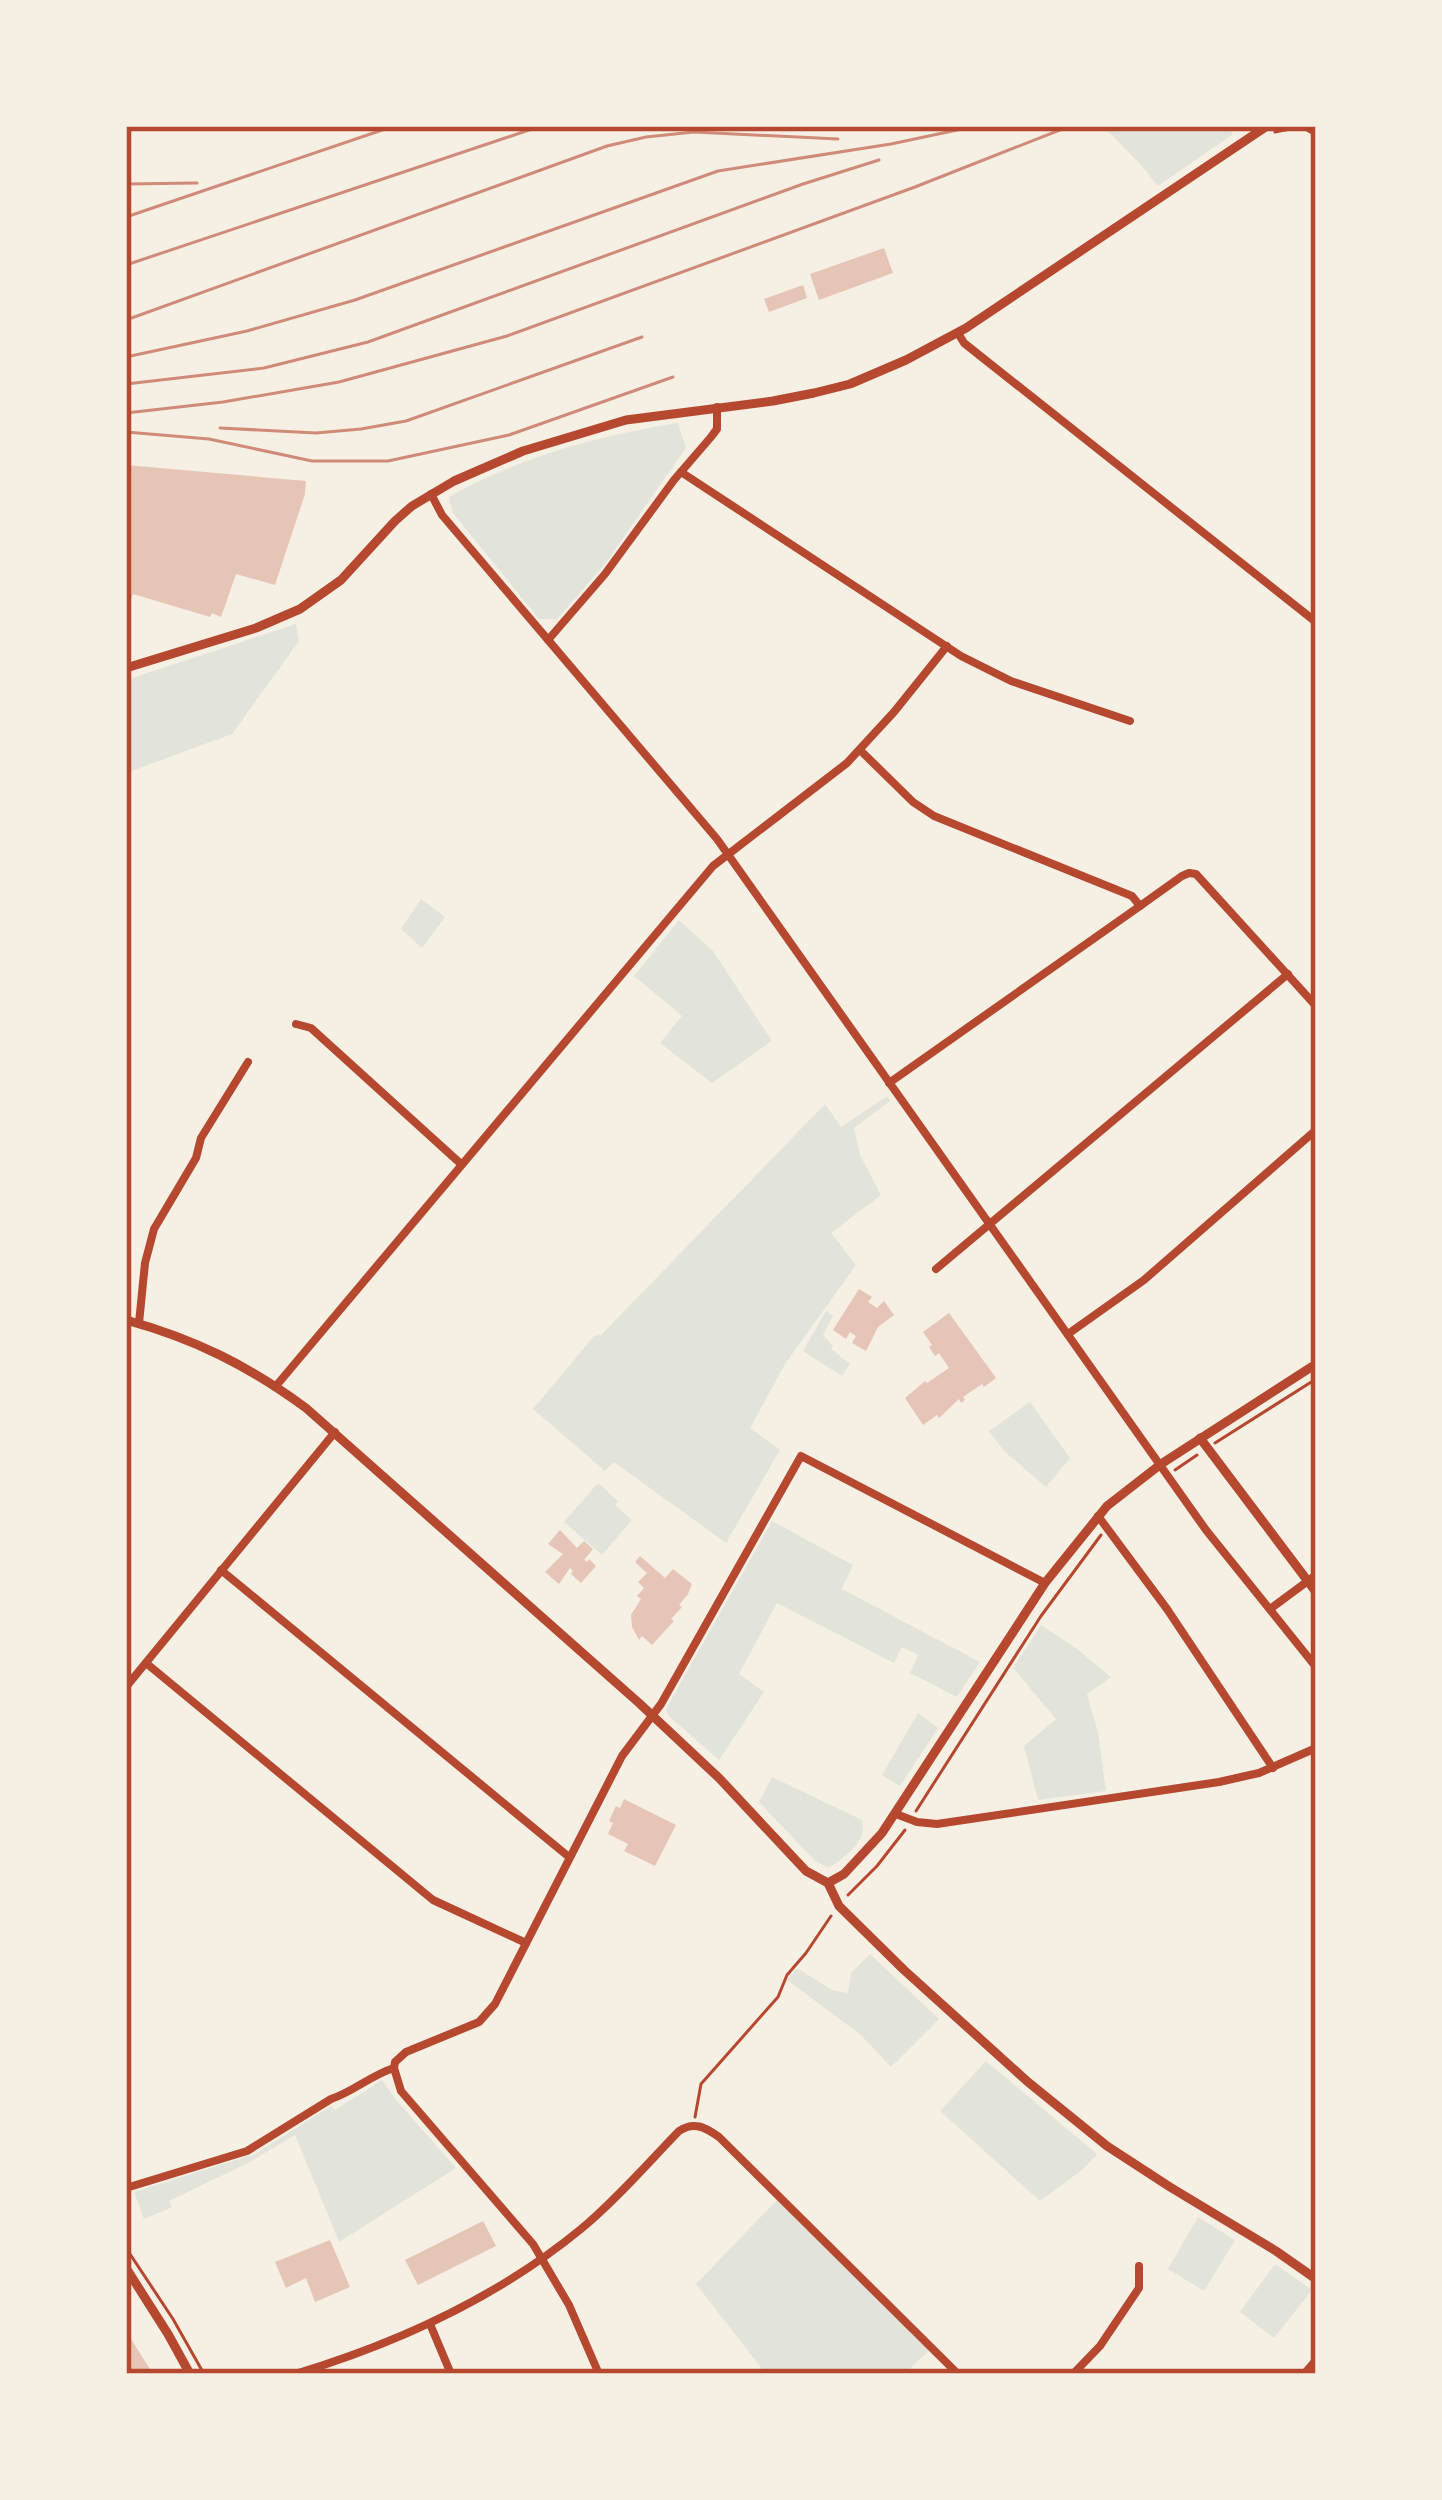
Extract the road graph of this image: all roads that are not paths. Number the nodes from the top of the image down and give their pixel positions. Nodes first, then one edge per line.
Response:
1 (1267, 126) edge
2 (1306, 126) edge
3 (1316, 132) edge
4 (958, 333) junction
5 (717, 407) junction
6 (681, 472) junction
7 (430, 494) junction
8 (1316, 622) edge
9 (548, 640) junction
10 (947, 646) junction
11 (126, 668) edge
12 (1130, 721) dead end
13 (860, 750) junction
14 (728, 854) junction
15 (1140, 906) junction
16 (1288, 974) junction
17 (1316, 1006) edge
18 (296, 1024) dead end
19 (248, 1063) dead end
20 (890, 1083) junction
21 (1316, 1130) edge
22 (461, 1164) junction
23 (989, 1225) junction
24 (936, 1269) dead end
25 (126, 1320) edge
26 (139, 1323) junction
27 (1068, 1334) junction
28 (1316, 1364) edge
29 (276, 1386) junction
30 (335, 1432) junction
31 (1200, 1438) junction
32 (1161, 1464) junction
33 (1098, 1516) junction
34 (221, 1570) junction
35 (1312, 1578) edge
36 (1045, 1583) junction
37 (1316, 1592) edge
38 (1270, 1609) junction
39 (146, 1663) junction
40 (1316, 1667) edge
41 (126, 1687) edge
42 (652, 1715) junction
43 (1316, 1748) edge
44 (1273, 1768) junction
45 (896, 1814) junction
46 (569, 1857) junction
47 (828, 1883) junction
48 (526, 1943) junction
49 (394, 2068) junction
50 (126, 2188) edge
51 (542, 2258) junction
52 (1139, 2266) dead end
53 (126, 2268) edge
54 (1316, 2279) edge
55 (430, 2324) junction
56 (1316, 2360) edge
57 (190, 2374) edge
58 (296, 2374) edge
59 (451, 2374) edge
60 (599, 2374) edge
61 (958, 2374) edge
62 (1073, 2374) edge
63 (1304, 2374) edge

1 - 4 street
2 - 3 street
4 - 5 street
4 - 8 street
5 - 6 street
5 - 7 street
6 - 9 street
6 - 10 street
7 - 9 street
7 - 11 street
9 - 14 street
10 - 12 street
10 - 13 street
13 - 14 street
13 - 15 street
14 - 20 street
14 - 22 street
15 - 16 street
15 - 20 street
16 - 17 street
16 - 23 street
18 - 22 street
19 - 26 street
20 - 23 street
21 - 27 street
22 - 29 street
23 - 24 street
23 - 27 street
25 - 26 street
26 - 29 street
27 - 32 street
28 - 31 street
29 - 30 street
30 - 34 street
30 - 42 street
31 - 32 street
31 - 35 street
32 - 33 street
32 - 38 street
33 - 36 street
33 - 44 street
34 - 39 street
34 - 46 street
35 - 37 street
35 - 38 street
36 - 42 street
36 - 45 street
38 - 40 street
39 - 41 street
39 - 48 street
42 - 46 street
42 - 47 street
43 - 44 street
44 - 45 street
45 - 47 street
46 - 48 street
47 - 54 street
48 - 49 street
49 - 50 street
49 - 51 street
51 - 55 street
51 - 60 street
51 - 61 street
52 - 62 street
53 - 57 street
55 - 58 street
55 - 59 street
56 - 63 street

